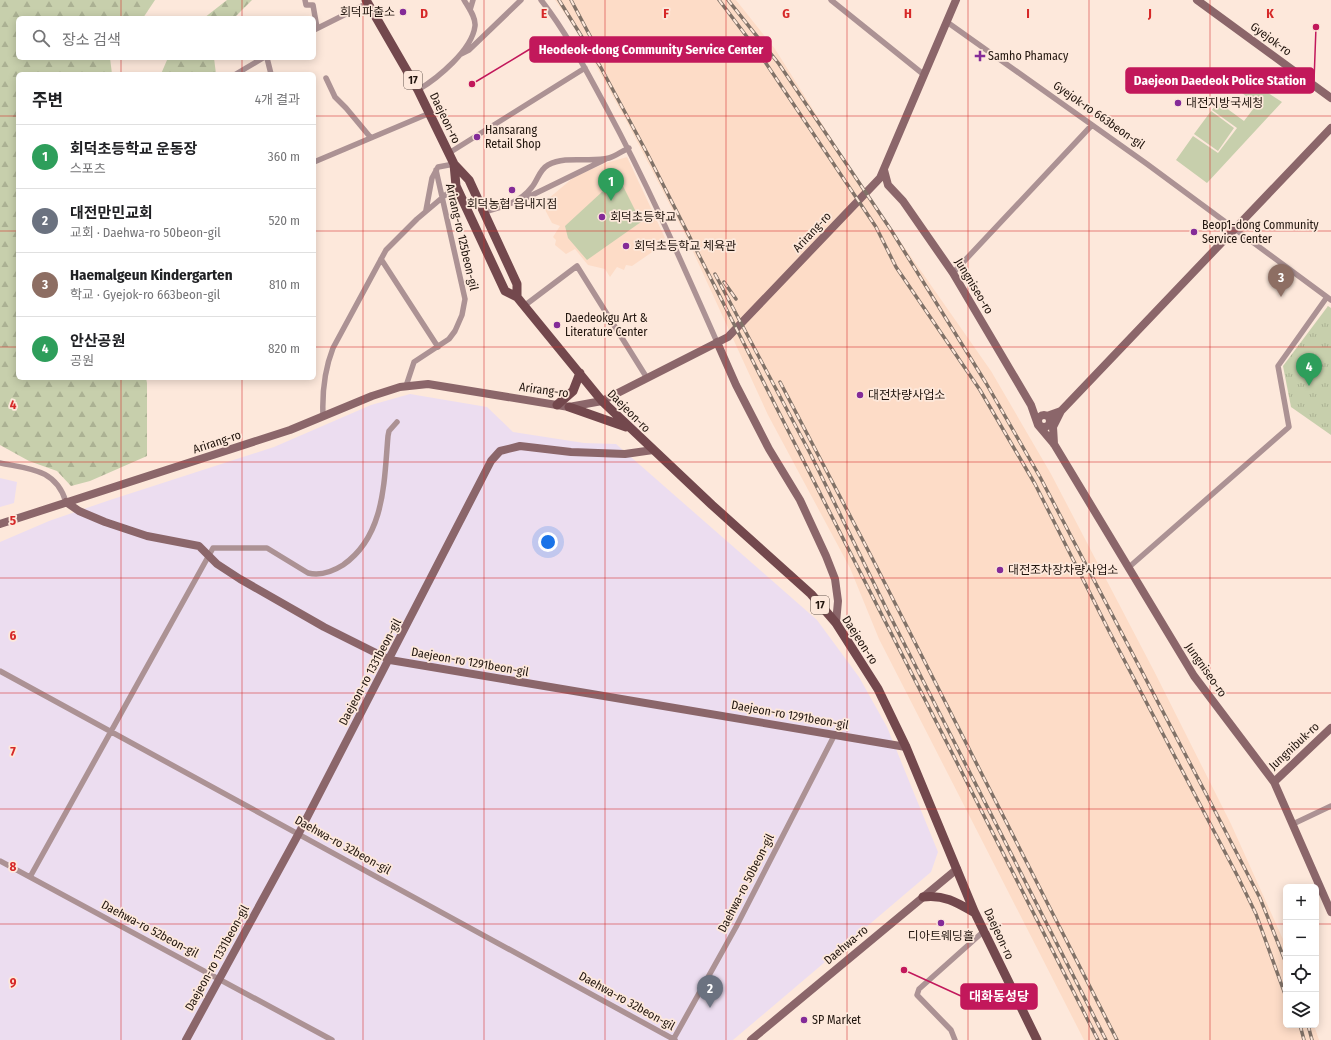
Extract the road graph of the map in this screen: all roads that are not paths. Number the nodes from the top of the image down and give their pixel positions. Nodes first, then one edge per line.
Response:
1 (306, 0) edge
2 (464, 0) edge
3 (473, 0) edge
4 (521, 0) edge
5 (541, 0) edge
6 (831, 0) edge
7 (956, 0) edge
8 (1197, 0) edge
9 (367, 2) edge
10 (470, 10) junction
11 (314, 16) edge
12 (947, 22) junction
13 (316, 29) edge
14 (459, 54) junction
15 (260, 60) edge
16 (268, 60) edge
17 (585, 68) junction
18 (239, 72) edge
19 (270, 72) edge
20 (923, 74) junction
21 (326, 78) dead end
22 (418, 90) junction
23 (1331, 98) edge
24 (430, 113) junction
25 (1092, 125) junction
26 (1331, 129) edge
27 (371, 138) junction
28 (628, 148) junction
29 (449, 153) junction
30 (609, 158) junction
31 (316, 161) edge
32 (454, 164) junction
33 (436, 170) junction
34 (884, 170) junction
35 (888, 184) junction
36 (873, 185) junction
37 (456, 186) junction
38 (442, 197) junction
39 (514, 203) junction
40 (426, 210) junction
41 (484, 212) junction
42 (1235, 230) junction
43 (381, 259) junction
44 (953, 273) junction
45 (518, 297) junction
46 (1329, 299) edge
47 (524, 306) junction
48 (717, 342) junction
49 (438, 347) junction
50 (580, 373) junction
51 (647, 378) junction
52 (406, 386) junction
53 (602, 401) junction
54 (557, 405) junction
55 (1032, 406) junction
56 (569, 407) junction
57 (1059, 413) junction
58 (323, 416) junction
59 (1047, 420) junction
60 (397, 422) dead end
61 (1038, 425) junction
62 (630, 428) junction
63 (1053, 441) junction
64 (653, 450) junction
65 (0, 463) edge
66 (66, 502) junction
67 (0, 524) edge
68 (208, 557) junction
69 (1128, 568) junction
70 (836, 623) junction
71 (390, 660) junction
72 (0, 671) edge
73 (1331, 728) edge
74 (112, 732) junction
75 (835, 734) junction
76 (906, 747) junction
77 (1274, 782) junction
78 (1331, 806) edge
79 (1293, 824) junction
80 (299, 833) junction
81 (0, 861) edge
82 (957, 869) junction
83 (30, 877) junction
84 (923, 897) junction
85 (1331, 912) edge
86 (975, 913) junction
87 (984, 931) junction
88 (219, 979) junction
89 (186, 1040) edge
90 (332, 1040) edge
91 (674, 1040) edge
92 (751, 1040) edge
93 (955, 1040) edge
94 (1036, 1040) edge

1 - 11 street
2 - 10 street
3 - 10 street
4 - 14 street
5 - 17 street
6 - 20 street
7 - 12 main road, Arirang-ro
8 - 23 main road, Gyejok-ro
9 - 13 street
9 - 22 main road, Daejeon-ro / 17
10 - 14 street
12 - 20 main road, Arirang-ro
12 - 25 street, Gyejok-ro 663beon-gil
14 - 22 street
15 - 18 street
16 - 19 street
17 - 28 street
17 - 29 street
20 - 34 main road, Arirang-ro
21 - 27 street
22 - 24 main road, Daejeon-ro / 17
24 - 27 street
24 - 29 main road, Daejeon-ro / 17
25 - 42 street, Gyejok-ro 663beon-gil
25 - 44 street
26 - 42 main road
27 - 31 street
28 - 30 street
28 - 48 street
29 - 32 main road, Daejeon-ro / 17
30 - 39 street
30 - 39 street
32 - 33 street
32 - 37 main road, Daejeon-ro / 17
32 - 41 main road, Daejeon-ro / 17
33 - 38 street, Arirang-ro 125beon-gil
33 - 40 street
34 - 35 main road, Jungniseo-ro
34 - 36 main road, Arirang-ro
35 - 36 main road
35 - 44 main road, Jungniseo-ro
36 - 48 main road, Arirang-ro
37 - 38 street
37 - 45 main road, Daejeon-ro / 17
38 - 40 street
38 - 49 street, Arirang-ro 125beon-gil
39 - 41 street
40 - 43 street
41 - 45 main road, Daejeon-ro / 17
42 - 46 street, Gyejok-ro 663beon-gil
42 - 57 main road
43 - 49 street
43 - 58 street
44 - 55 main road, Jungniseo-ro
45 - 47 main road, Daejeon-ro / 17
46 - 69 street
47 - 50 main road, Daejeon-ro / 17
47 - 51 street
48 - 51 main road, Arirang-ro
48 - 70 main road
49 - 52 street, Arirang-ro 125beon-gil
50 - 53 main road, Daejeon-ro / 17
50 - 54 main road
51 - 53 main road, Arirang-ro
52 - 54 main road, Arirang-ro
52 - 58 main road, Arirang-ro
53 - 56 main road, Arirang-ro
53 - 62 main road, Daejeon-ro / 17
54 - 56 main road, Arirang-ro
55 - 57 main road
55 - 59 main road
55 - 61 main road
56 - 62 main road
57 - 59 main road
57 - 63 main road
58 - 66 main road, Arirang-ro
59 - 61 main road
59 - 63 main road
60 - 68 street
61 - 63 main road
62 - 64 main road, Daejeon-ro / 17
63 - 69 main road, Jungniseo-ro
64 - 70 main road, Daejeon-ro / 17
64 - 71 main road, Daejeon-ro 1331beon-gil
65 - 66 street
66 - 67 main road, Arirang-ro
66 - 68 main road, Daejeon-ro 1291beon-gil
68 - 71 main road, Daejeon-ro 1291beon-gil
68 - 74 street
69 - 77 main road, Jungniseo-ro
70 - 76 main road, Daejeon-ro / 17
71 - 75 main road, Daejeon-ro 1291beon-gil
71 - 80 main road, Daejeon-ro 1331beon-gil
72 - 74 street, Daehwa-ro 32beon-gil
73 - 77 main road, Jungnibuk-ro
74 - 80 street, Daehwa-ro 32beon-gil
74 - 83 street
75 - 76 main road, Daejeon-ro 1291beon-gil
75 - 91 street, Daehwa-ro 50beon-gil
76 - 82 main road, Daejeon-ro / 17
77 - 79 main road, Jungniseo-ro
78 - 79 street
79 - 85 main road, Jungniseo-ro
80 - 88 main road, Daejeon-ro 1331beon-gil
80 - 91 street, Daehwa-ro 32beon-gil
81 - 83 street, Daehwa-ro 52beon-gil
82 - 84 main road, Daehwa-ro
82 - 86 main road, Daejeon-ro / 17
83 - 88 street, Daehwa-ro 52beon-gil
84 - 86 main road
84 - 92 main road, Daehwa-ro
86 - 87 main road, Daejeon-ro / 17
87 - 93 street
87 - 94 main road, Daejeon-ro / 17
88 - 89 main road, Daejeon-ro 1331beon-gil
88 - 90 street, Daehwa-ro 52beon-gil

